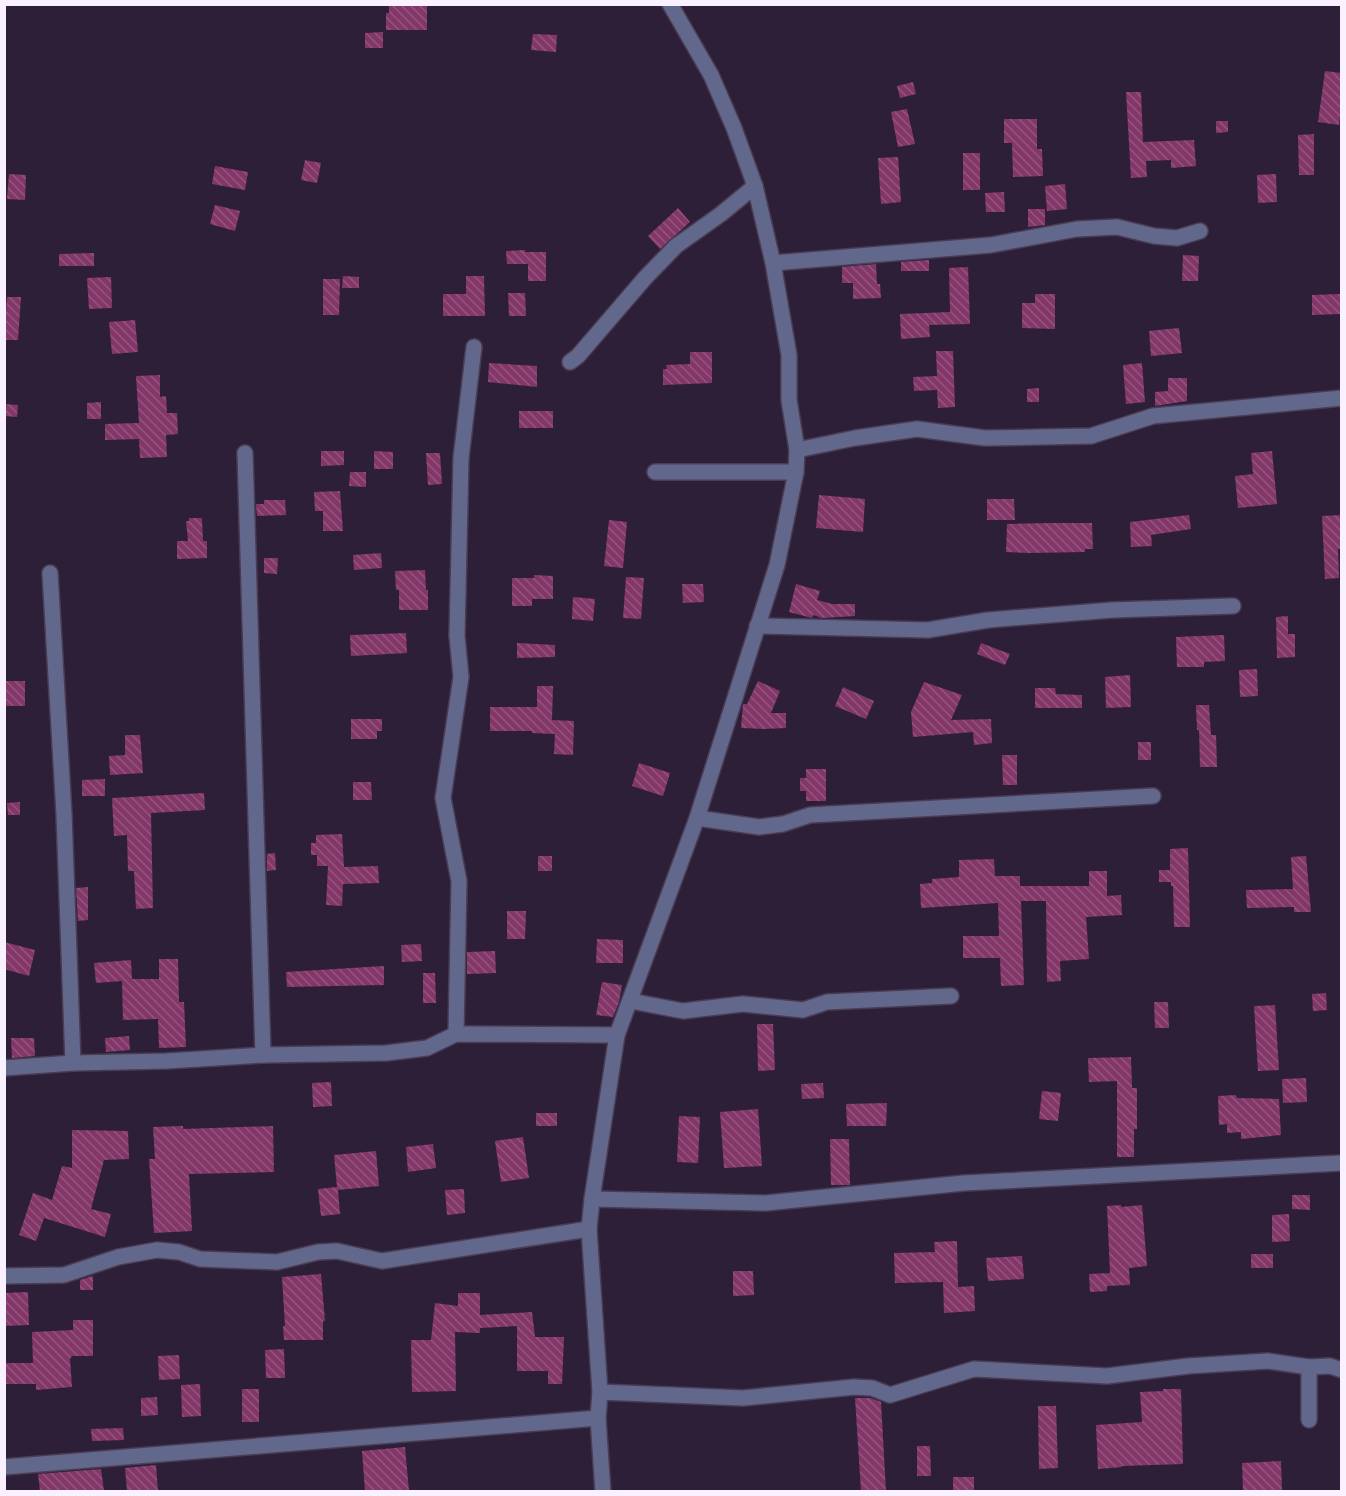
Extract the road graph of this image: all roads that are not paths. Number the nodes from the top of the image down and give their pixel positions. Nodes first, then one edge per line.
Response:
1 (670, 4) edge
2 (755, 186) junction
3 (1200, 231) dead end
4 (772, 263) junction
5 (474, 347) dead end
6 (570, 362) dead end
7 (1341, 398) edge
8 (797, 450) junction
9 (245, 453) dead end
10 (655, 472) dead end
11 (796, 472) junction
12 (50, 573) dead end
13 (1233, 606) dead end
14 (757, 626) junction
15 (1153, 796) dead end
16 (698, 818) junction
17 (951, 996) dead end
18 (631, 1001) junction
19 (456, 1034) junction
20 (617, 1035) junction
21 (263, 1055) junction
22 (73, 1063) junction
23 (4, 1068) edge
24 (1341, 1163) edge
25 (592, 1199) junction
26 (589, 1229) junction
27 (4, 1276) edge
28 (1308, 1367) junction
29 (1341, 1370) edge
30 (600, 1392) junction
31 (598, 1418) junction
32 (1309, 1420) dead end
33 (4, 1467) edge
34 (603, 1491) edge

1 - 2 street
2 - 4 street
2 - 6 street
3 - 4 street
4 - 8 street
5 - 19 street
7 - 8 street
8 - 11 street
9 - 21 street
10 - 11 street
11 - 14 street
12 - 22 street
13 - 14 street
14 - 16 street
15 - 16 street
16 - 18 street
17 - 18 street
18 - 20 street
19 - 20 street
19 - 21 street
20 - 25 street
21 - 22 street
22 - 23 street
24 - 25 street
25 - 26 street
26 - 27 street
26 - 30 street
28 - 29 street
28 - 30 street
28 - 32 street
30 - 31 street
31 - 33 street
31 - 34 street

